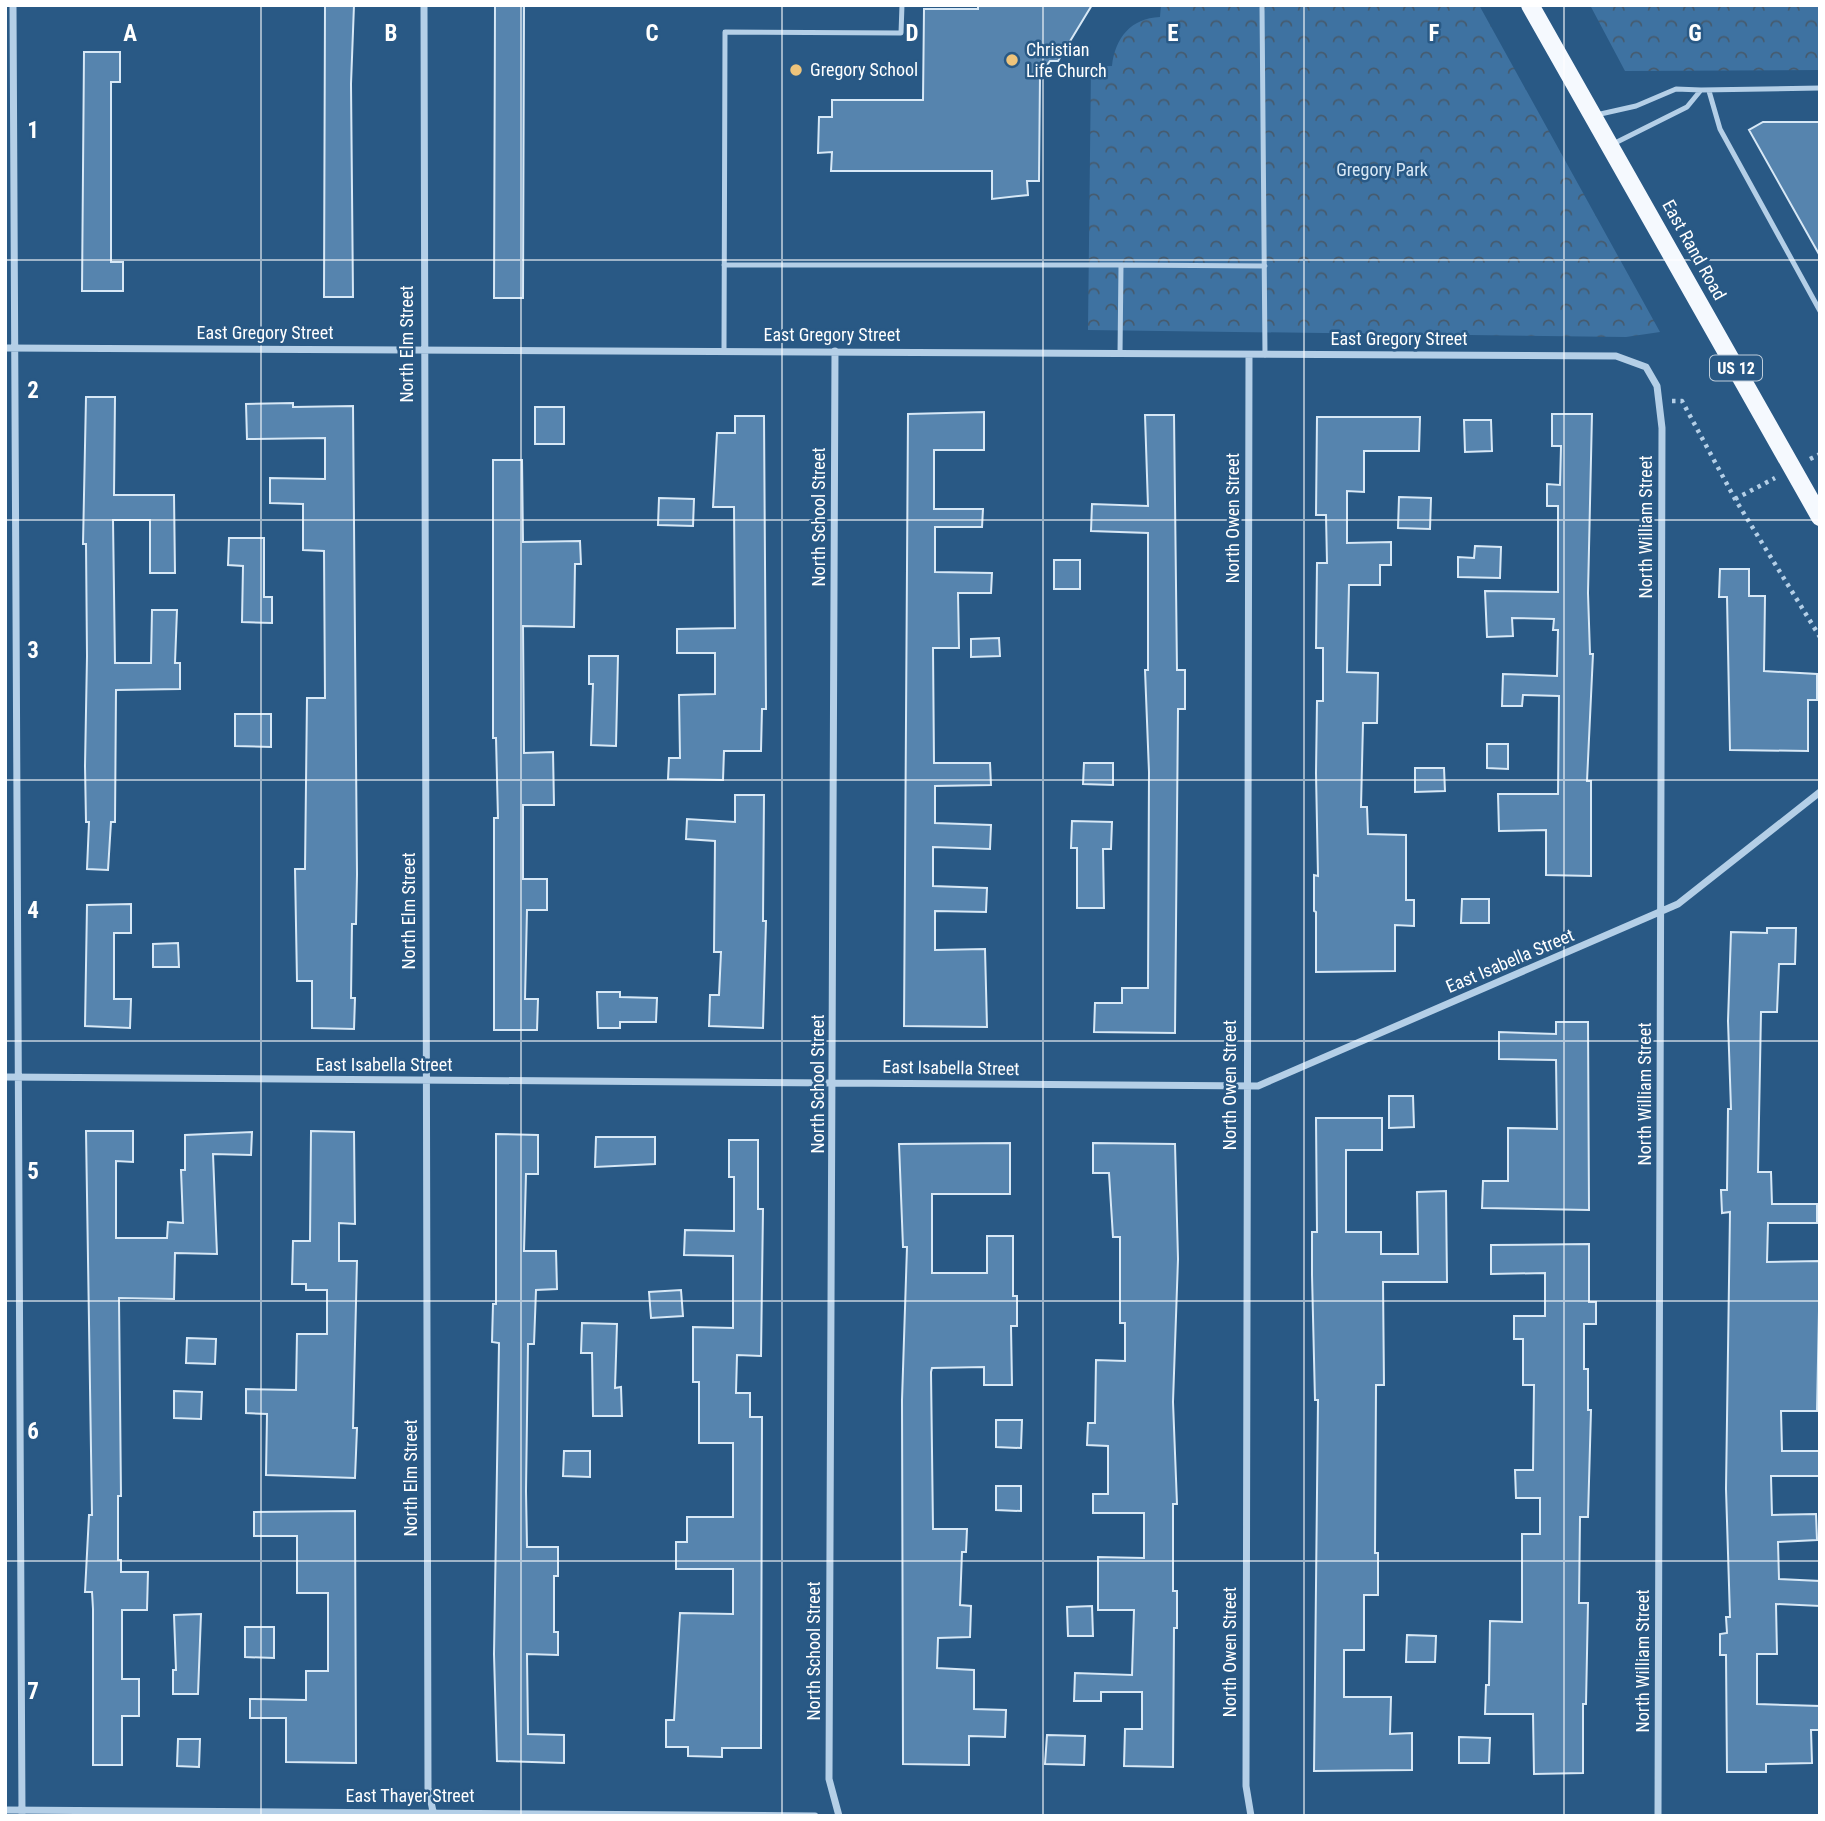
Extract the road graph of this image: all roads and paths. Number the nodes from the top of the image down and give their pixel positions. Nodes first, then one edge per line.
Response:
1 (13, 5) edge
2 (424, 5) edge
3 (902, 5) edge
4 (1262, 5) edge
5 (1530, 5) edge
6 (1820, 88) edge
7 (1701, 90) junction
8 (1709, 91) junction
9 (1593, 116) junction
10 (1610, 145) junction
11 (724, 265) junction
12 (1121, 265) junction
13 (1265, 266) junction
14 (1820, 311) edge
15 (9, 348) edge
16 (423, 350) junction
17 (724, 351) junction
18 (835, 351) junction
19 (1120, 354) junction
20 (1249, 355) junction
21 (1265, 355) junction
22 (1652, 374) joint
23 (1660, 400) junction
24 (1820, 517) edge
25 (1820, 637) edge
26 (1820, 792) edge
27 (1661, 912) junction
28 (5, 1077) edge
29 (16, 1077) junction
30 (426, 1081) junction
31 (834, 1083) junction
32 (1245, 1087) junction
33 (5, 1810) edge
34 (22, 1813) edge
35 (433, 1814) edge
36 (815, 1816) edge
37 (839, 1816) edge
38 (1251, 1816) edge
39 (1658, 1816) edge

1 - 15 street
2 - 16 street, North Elm Street
3 - 11 lane
4 - 13 lane
5 - 9 main road, East Rand Road / US 12
6 - 8 lane
7 - 8 lane
7 - 9 lane
7 - 10 lane
8 - 14 lane
9 - 10 main road, East Rand Road / US 12
10 - 24 main road, East Rand Road / US 12
11 - 12 lane
11 - 17 lane
12 - 13 lane
12 - 19 lane
13 - 21 lane
15 - 16 street, East Gregory Street
15 - 29 street
16 - 17 street, East Gregory Street
16 - 30 street, North Elm Street
17 - 18 street, East Gregory Street
18 - 19 street, East Gregory Street
18 - 31 street, North School Street
19 - 20 street, East Gregory Street
20 - 21 street, East Gregory Street
20 - 32 street, North Owen Street
21 - 22 street, East Gregory Street
22 - 23 street, North William Street
23 - 25 path
23 - 27 street, North William Street
26 - 27 street, East Isabella Street
27 - 32 street, East Isabella Street
27 - 39 street, North William Street
28 - 29 street, East Isabella Street
29 - 30 street, East Isabella Street
29 - 34 street
30 - 31 street, East Isabella Street
30 - 35 street, North Elm Street
31 - 32 street, East Isabella Street
31 - 37 street, North School Street
32 - 38 street, North Owen Street
33 - 34 street, East Thayer Street
34 - 35 street, East Thayer Street
35 - 36 street, East Thayer Street

